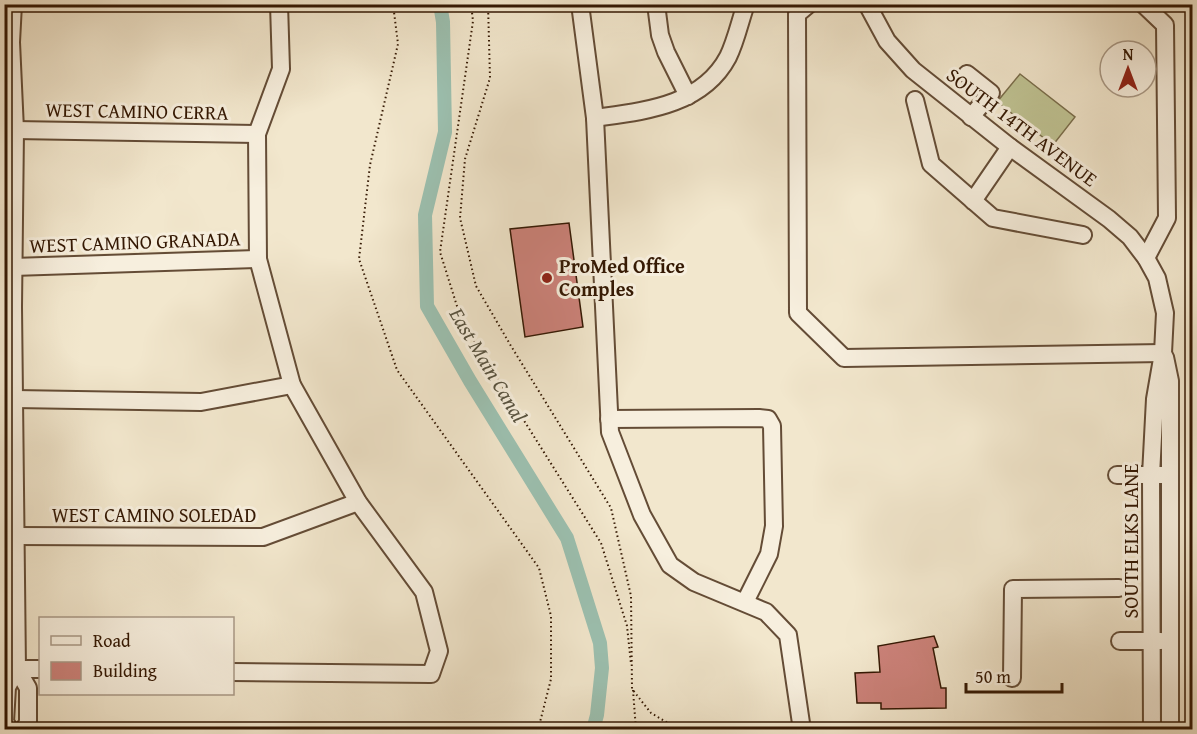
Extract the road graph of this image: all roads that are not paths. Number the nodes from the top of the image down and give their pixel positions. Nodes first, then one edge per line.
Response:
1 (13, 4) edge
2 (279, 4) edge
3 (580, 4) edge
4 (656, 4) edge
5 (746, 4) edge
6 (809, 4) edge
7 (867, 4) edge
8 (1143, 4) edge
9 (8, 42) edge
10 (967, 74) dead end
11 (688, 96) junction
12 (915, 100) dead end
13 (595, 117) junction
14 (971, 117) junction
15 (15, 130) junction
16 (257, 134) junction
17 (1010, 147) junction
18 (10, 173) edge
19 (973, 201) junction
20 (1083, 235) dead end
21 (1146, 258) junction
22 (258, 259) junction
23 (13, 267) junction
24 (1157, 278) joint
25 (9, 307) edge
26 (9, 352) edge
27 (1163, 353) junction
28 (292, 385) junction
29 (15, 399) junction
30 (609, 419) junction
31 (1170, 474) junction
32 (1151, 475) junction
33 (1118, 476) dead end
34 (10, 482) edge
35 (358, 502) junction
36 (15, 536) junction
37 (1119, 588) dead end
38 (744, 602) junction
39 (10, 608) edge
40 (1120, 641) dead end
41 (1151, 641) junction
42 (1171, 641) junction
43 (17, 669) junction
44 (39, 669) edge
45 (234, 672) edge
46 (1012, 678) dead end
47 (6, 725) edge
48 (23, 729) edge
49 (802, 729) edge
50 (1152, 729) edge
51 (1170, 729) edge

1 - 9 street
2 - 16 street
3 - 13 street
4 - 11 street
5 - 11 street
6 - 27 street
7 - 14 street, SOUTH 14TH AVENUE
8 - 21 street
9 - 15 street
10 - 14 street
11 - 13 street
12 - 19 street
13 - 30 street
14 - 17 street, SOUTH 14TH AVENUE
15 - 16 street, WEST CAMINO CERRA
15 - 18 street
16 - 22 street
17 - 19 street
17 - 21 street, SOUTH 14TH AVENUE
18 - 23 street
19 - 20 street
21 - 24 street, SOUTH 14TH AVENUE
22 - 23 street, WEST CAMINO GRANADA
22 - 28 street
23 - 25 street
24 - 27 street, SOUTH ELKS LANE
25 - 26 street
26 - 29 street
27 - 31 street, SOUTH ELKS LANE
27 - 32 street, SOUTH ELKS LANE
28 - 29 street
28 - 35 street
29 - 34 street
30 - 38 street
30 - 38 street
31 - 32 street
31 - 42 street, SOUTH ELKS LANE
32 - 33 street
32 - 41 street, SOUTH ELKS LANE
34 - 36 street
35 - 36 street, WEST CAMINO SOLEDAD
35 - 45 street
36 - 39 street
37 - 46 street
38 - 49 street
39 - 43 street
40 - 41 street
41 - 42 street
41 - 50 street, SOUTH ELKS LANE
42 - 51 street, SOUTH ELKS LANE
43 - 44 street
43 - 47 street
43 - 48 street

